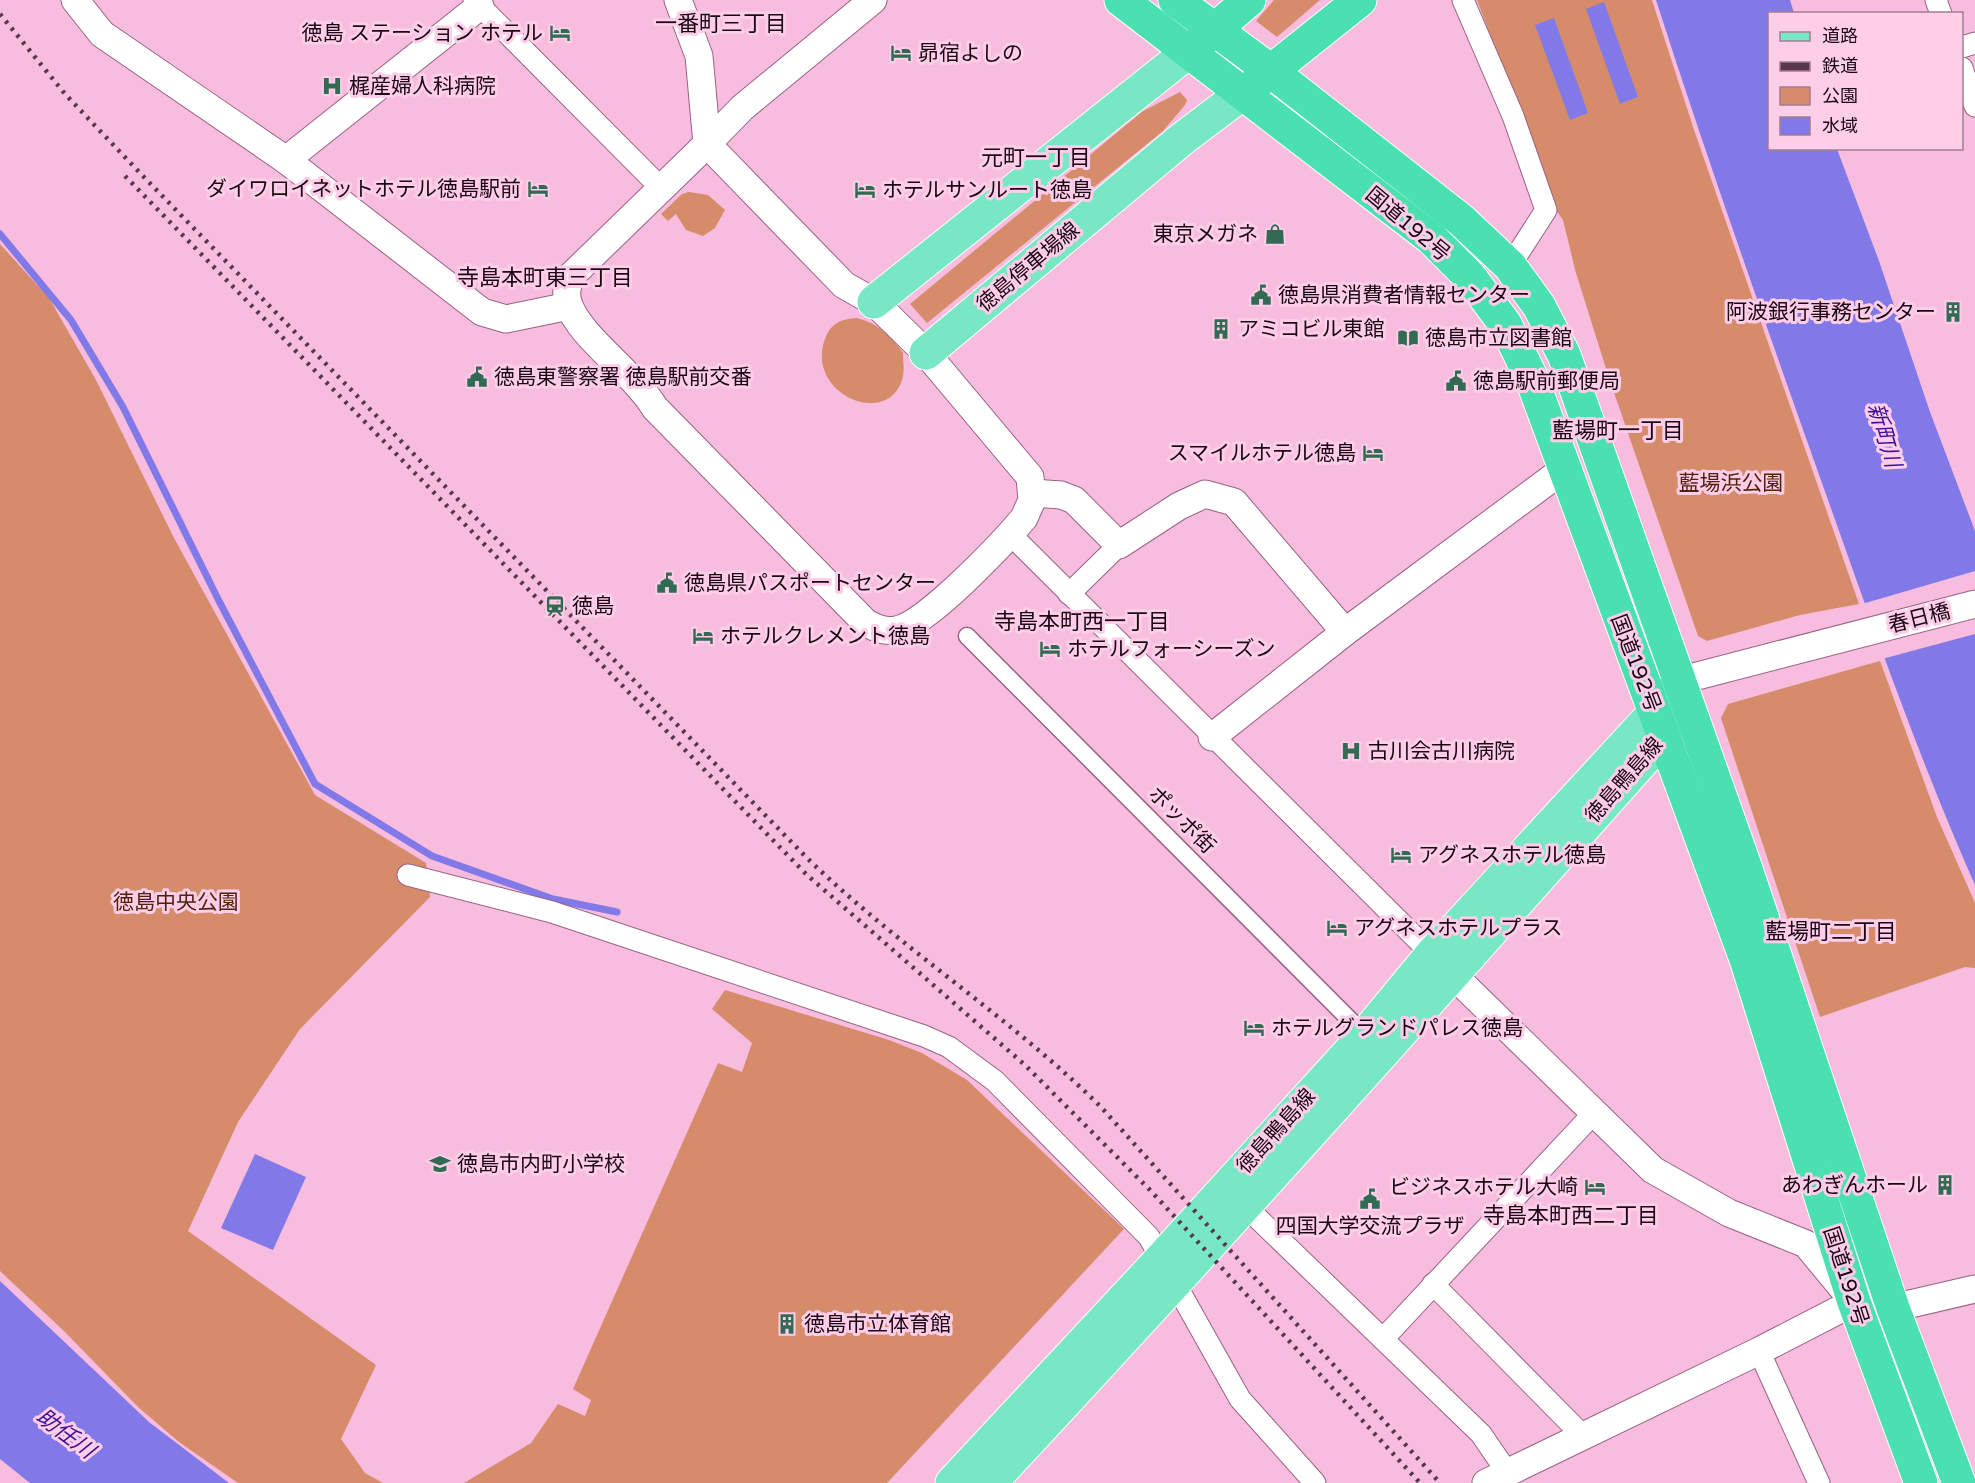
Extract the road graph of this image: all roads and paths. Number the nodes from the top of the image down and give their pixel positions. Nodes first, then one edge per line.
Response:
1 (75, 0) edge
2 (678, 0) edge
3 (873, 0) edge
4 (1121, 0) edge
5 (1174, 0) edge
6 (1249, 0) edge
7 (1360, 0) edge
8 (1463, 0) edge
9 (481, 2) edge
10 (1214, 30) junction
11 (1188, 52) junction
12 (1271, 71) junction
13 (1963, 71) edge
14 (1243, 93) junction
15 (1975, 106) edge
16 (707, 144) junction
17 (286, 160) junction
18 (662, 189) junction
19 (1510, 266) junction
20 (874, 302) junction
21 (569, 306) junction
22 (926, 353) junction
23 (1564, 469) junction
24 (1032, 493) junction
25 (1010, 534) junction
26 (1119, 545) junction
27 (1069, 594) junction
28 (1975, 604) edge
29 (1345, 632) junction
30 (967, 636) dead end
31 (1678, 681) junction
32 (1659, 725) junction
33 (1212, 737) junction
34 (408, 876) dead end
35 (1443, 964) junction
36 (1365, 1035) junction
37 (1593, 1114) junction
38 (1245, 1206) junction
39 (1168, 1272) junction
40 (1433, 1284) junction
41 (1975, 1289) edge
42 (1854, 1302) junction
43 (1893, 1308) junction
44 (1383, 1339) junction
45 (1759, 1351) junction
46 (1584, 1437) junction
47 (1503, 1479) edge
48 (1912, 1480) edge
49 (952, 1483) edge
50 (990, 1483) edge
51 (1315, 1483) edge
52 (1819, 1483) edge
53 (1959, 1483) edge

1 - 17 street
2 - 16 street
3 - 16 street
4 - 11 highway, 国道192号
5 - 10 highway, 国道192号
6 - 10 highway
7 - 12 highway
8 - 19 street
9 - 17 street
9 - 18 street
10 - 11 highway
10 - 12 highway, 国道192号
11 - 14 highway, 国道192号
11 - 20 main road
12 - 14 highway
12 - 19 highway, 国道192号
13 - 15 street
14 - 22 main road, 徳島停車場線
14 - 23 highway, 国道192号
16 - 18 street
16 - 20 street
17 - 21 street
18 - 21 street
19 - 31 highway, 国道192号
20 - 22 street
21 - 25 street
22 - 24 street
23 - 29 street
23 - 32 highway, 国道192号
24 - 25 street
24 - 26 street
25 - 27 street
26 - 27 street
26 - 29 street
27 - 33 street
28 - 31 street, 春日橋
29 - 33 street
30 - 36 street, ポッポ街
31 - 32 main road, 徳島鴨島線
31 - 43 highway, 国道192号
32 - 35 main road, 徳島鴨島線
32 - 42 highway, 国道192号
33 - 35 street
34 - 39 street
35 - 36 main road, 徳島鴨島線
35 - 37 street
35 - 38 main road, 徳島鴨島線
36 - 39 main road, 徳島鴨島線
37 - 40 street
37 - 42 street
38 - 39 main road, 徳島鴨島線
38 - 44 street
39 - 49 main road, 徳島鴨島線
39 - 50 main road, 徳島鴨島線
39 - 51 street
40 - 44 street
40 - 46 street
41 - 43 street
42 - 43 street
42 - 45 street
42 - 48 highway, 国道192号
43 - 53 highway, 国道192号
44 - 47 street
45 - 46 street
45 - 52 street
46 - 47 street

